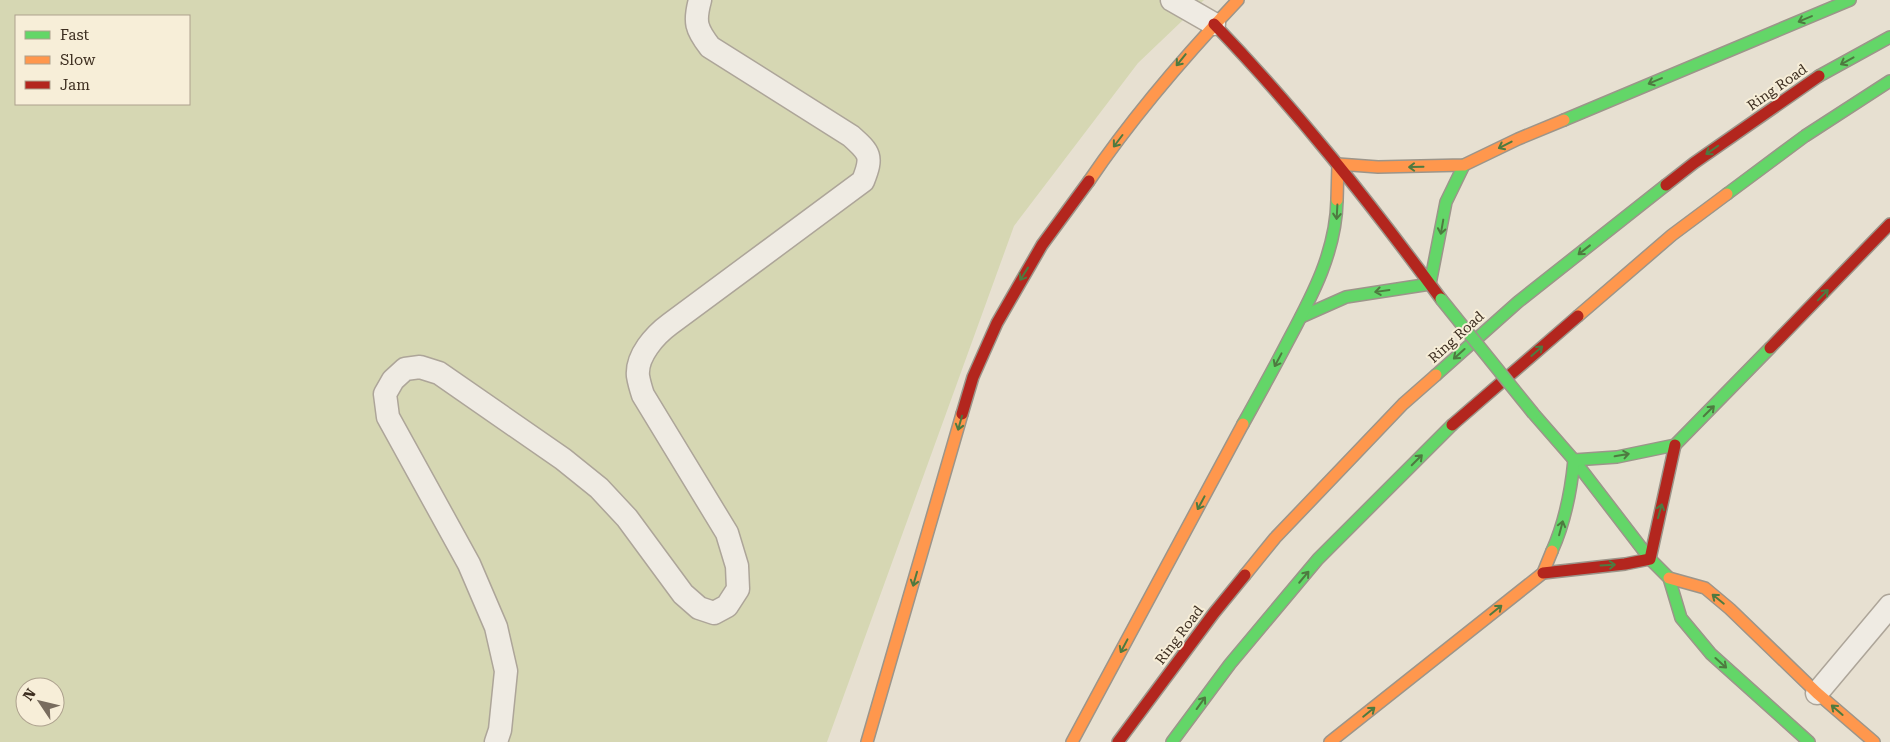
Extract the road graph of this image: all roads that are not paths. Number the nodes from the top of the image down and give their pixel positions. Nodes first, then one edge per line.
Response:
1 (700, 0) edge
2 (1172, 0) edge
3 (1238, 0) edge
4 (1850, 0) edge
5 (1214, 24) junction
6 (1890, 37) edge
7 (1890, 81) edge
8 (1338, 164) junction
9 (1464, 165) junction
10 (1890, 224) edge
11 (1430, 284) junction
12 (1301, 317) junction
13 (1675, 445) junction
14 (1574, 460) junction
15 (1650, 559) junction
16 (1542, 573) junction
17 (1669, 578) junction
18 (1890, 606) edge
19 (1817, 693) junction
20 (496, 742) edge
21 (866, 742) edge
22 (1072, 742) edge
23 (1118, 742) edge
24 (1172, 742) edge
25 (1330, 742) edge
26 (1809, 742) edge
27 (1874, 742) edge

1 - 20 street
2 - 5 street
3 - 5 main road
4 -> 9 main road
5 - 8 main road
5 -> 21 main road
6 -> 23 main road, Ring Road
24 -> 7 main road
9 -> 8 main road
8 - 11 main road
8 -> 12 main road
9 -> 11 main road
13 -> 10 main road
11 -> 12 main road
11 - 14 main road, bridge
12 -> 22 main road
14 -> 13 main road
15 -> 13 main road
14 - 15 main road
16 -> 14 main road
16 -> 15 main road
15 - 17 main road
25 -> 16 main road
19 -> 17 main road
17 -> 26 main road
18 - 19 street
27 -> 19 main road

